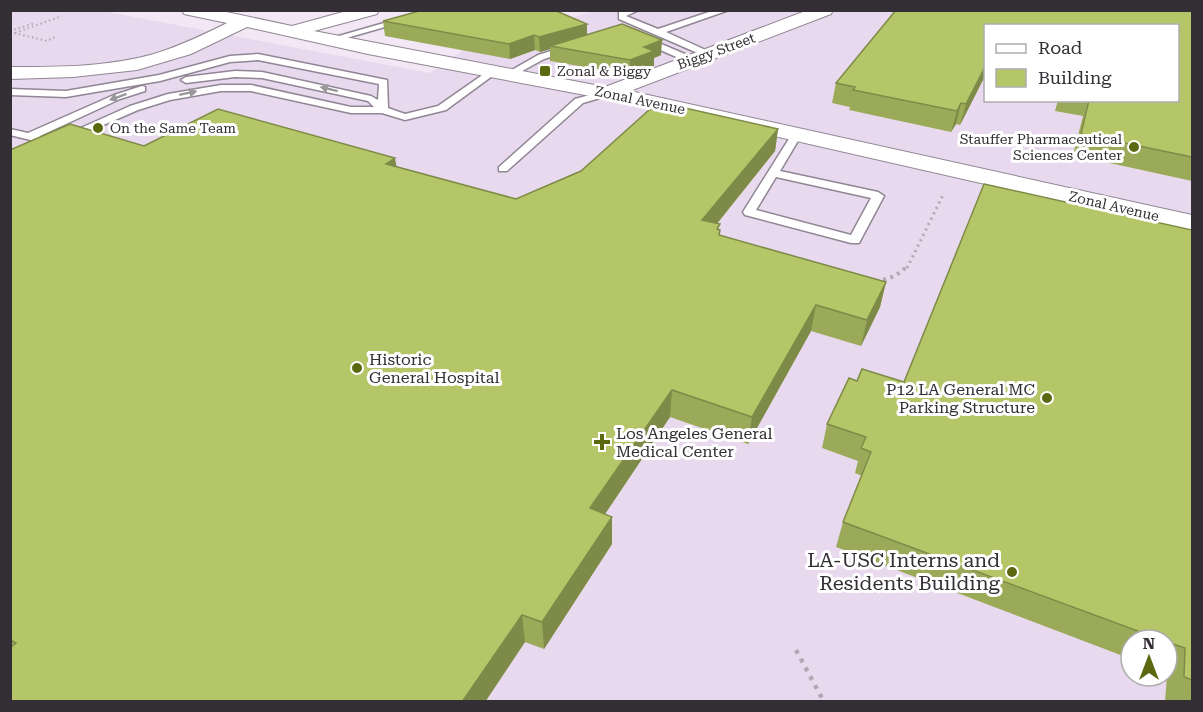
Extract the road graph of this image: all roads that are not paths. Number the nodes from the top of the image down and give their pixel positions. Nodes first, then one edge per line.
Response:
1 (190, 10) edge
2 (371, 10) edge
3 (440, 10) edge
4 (635, 10) edge
5 (725, 10) edge
6 (825, 10) edge
7 (234, 20) junction
8 (292, 32) junction
9 (662, 34) junction
10 (639, 38) edge
11 (329, 40) junction
12 (573, 47) edge
13 (699, 57) junction
14 (10, 73) edge
15 (502, 73) junction
16 (10, 92) edge
17 (607, 93) junction
18 (383, 110) junction
19 (10, 132) edge
20 (797, 134) junction
21 (29, 137) junction
22 (503, 169) dead end
23 (773, 173) junction
24 (1192, 223) edge

1 - 7 street, Zonal Avenue
2 - 8 street
3 - 11 lane
4 - 9 lane
5 - 9 lane
6 - 13 street, Biggy Street
7 - 8 street, Zonal Avenue
7 - 14 street
8 - 11 street, Zonal Avenue
9 - 13 lane
10 - 13 lane
11 - 15 street, Zonal Avenue
12 - 15 lane
13 - 17 street, Biggy Street
15 - 17 street, Zonal Avenue
15 - 18 lane
16 - 18 lane
17 - 20 street, Zonal Avenue
17 - 22 lane
21 -> 18 lane
18 -> 21 lane
19 - 21 lane
20 - 23 lane
20 - 24 street, Zonal Avenue
23 - 23 lane

